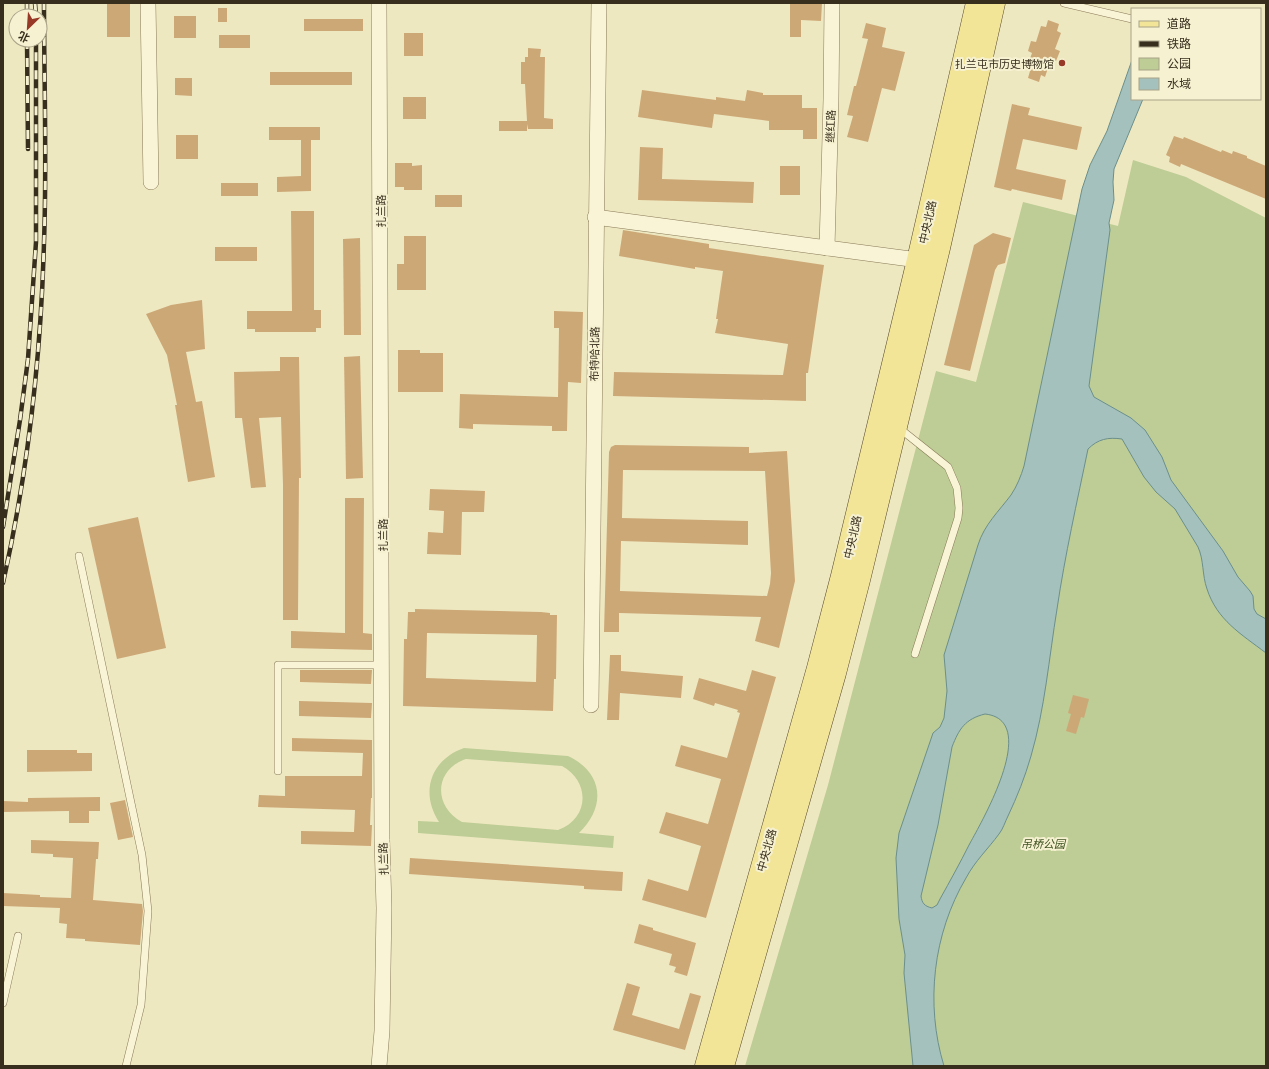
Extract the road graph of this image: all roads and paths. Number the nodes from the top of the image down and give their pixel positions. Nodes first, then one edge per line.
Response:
1 (148, 3) edge
2 (379, 3) edge
3 (599, 3) edge
4 (832, 3) edge
5 (977, 3) edge
6 (994, 3) edge
7 (1064, 3) edge
8 (1131, 19) edge
9 (151, 182) dead end
10 (595, 218) junction
11 (827, 248) junction
12 (918, 260) junction
13 (896, 426) junction
14 (79, 556) dead end
15 (915, 654) dead end
16 (382, 666) junction
17 (590, 705) dead end
18 (278, 771) dead end
19 (18, 936) dead end
20 (3, 1003) edge
21 (126, 1066) edge
22 (379, 1066) edge
23 (706, 1066) edge
24 (723, 1066) edge

1 - 9 street
2 - 16 street, 扎兰路
3 - 10 street, 布特哈北路
4 - 11 street, 继红路
5 - 12 main road, 中央北路
6 - 13 main road, 中央北路
7 - 8 lane
10 - 11 street
10 - 17 street, 布特哈北路
11 - 12 street
12 - 23 main road, 中央北路
13 - 15 lane
13 - 24 main road, 中央北路
14 - 21 lane
16 - 18 lane
16 - 22 street, 扎兰路
19 - 20 lane

